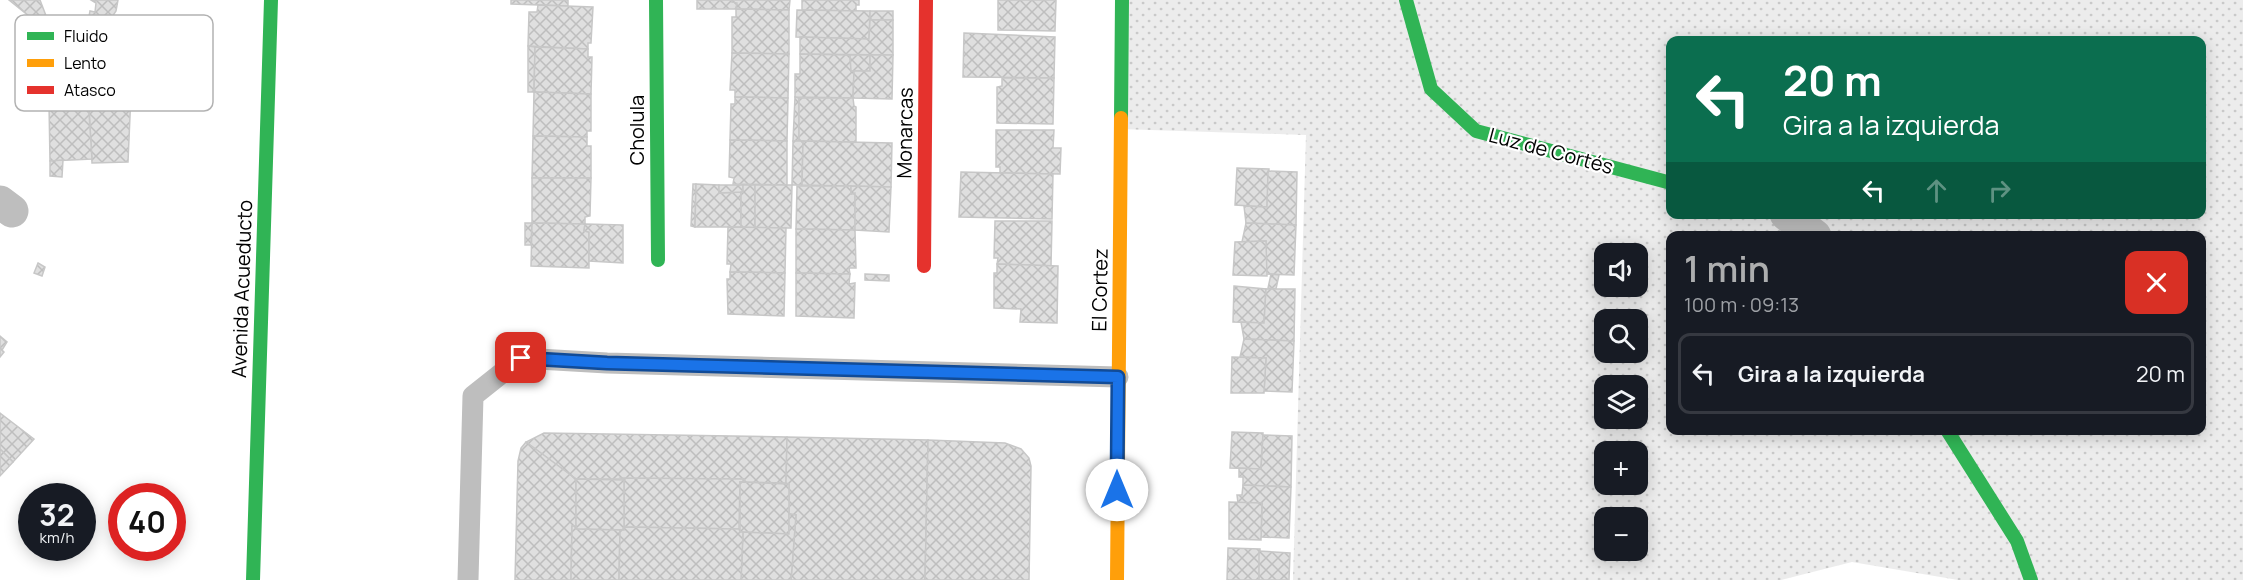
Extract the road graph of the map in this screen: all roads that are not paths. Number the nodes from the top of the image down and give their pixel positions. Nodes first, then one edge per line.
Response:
1 (271, 0) edge
2 (656, 0) edge
3 (926, 0) edge
4 (1122, 0) edge
5 (1406, 0) edge
6 (1666, 182) edge
7 (1793, 219) edge
8 (1808, 231) edge
9 (658, 260) dead end
10 (924, 266) dead end
11 (1118, 377) junction
12 (1950, 435) edge
13 (253, 580) edge
14 (468, 580) edge
15 (1117, 580) edge
16 (2031, 580) edge

1 - 13 street, Avenida Acueducto
2 - 9 street, Cholula
3 - 10 street, Monarcas
4 - 11 street, El Cortez
5 - 6 street, Luz de Cortés
7 - 8 street
11 - 14 lane
11 - 15 street, El Cortez
12 - 16 street

